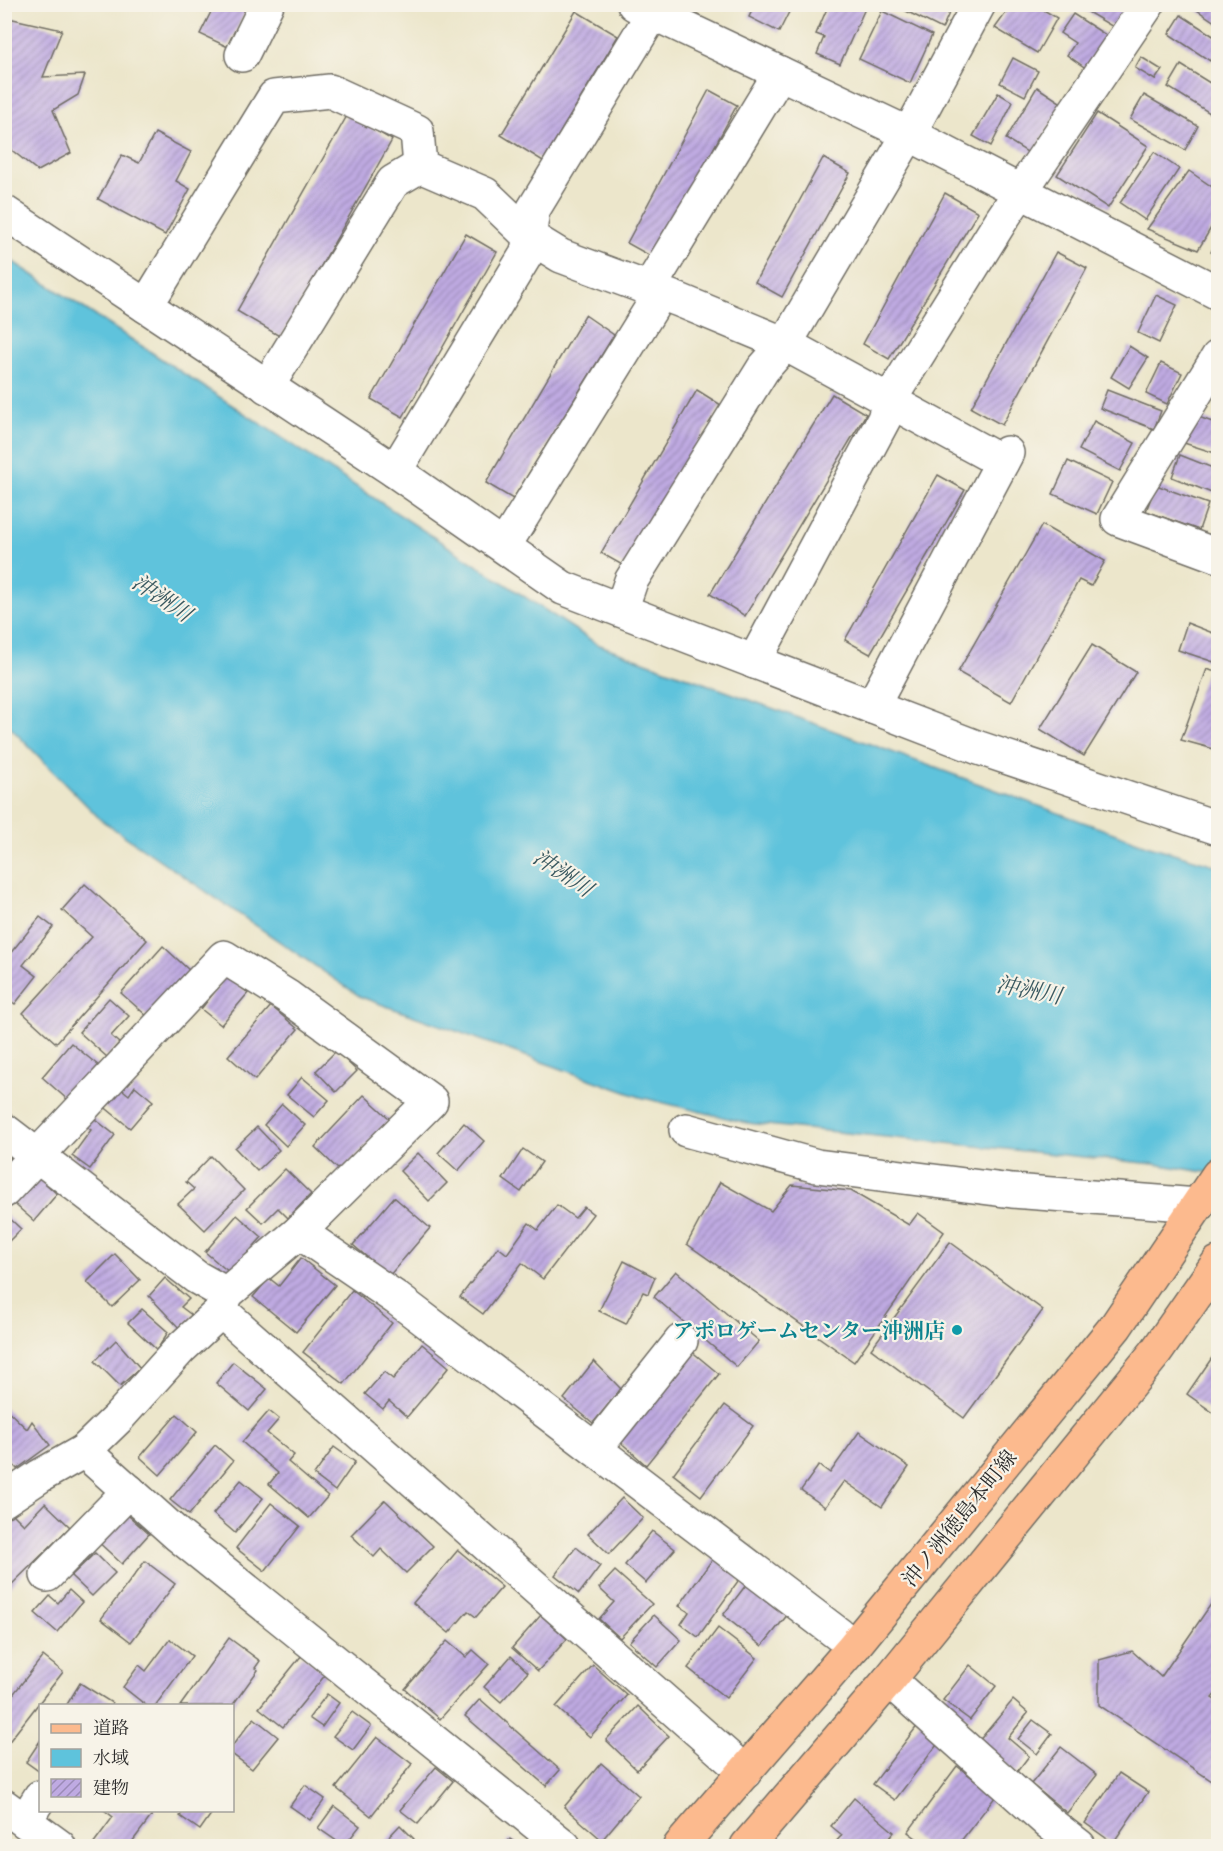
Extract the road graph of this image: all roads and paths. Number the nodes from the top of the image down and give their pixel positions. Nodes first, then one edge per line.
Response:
1 (267, 4) edge
2 (979, 4) edge
3 (1148, 4) edge
4 (643, 9) edge
5 (242, 55) dead end
6 (780, 74) junction
7 (909, 134) junction
8 (420, 166) junction
9 (1021, 191) junction
10 (4, 212) edge
11 (530, 237) junction
12 (655, 291) junction
13 (1218, 293) edge
14 (146, 306) junction
15 (785, 344) junction
16 (1218, 357) edge
17 (267, 387) junction
18 (890, 401) junction
19 (395, 471) junction
20 (504, 546) junction
21 (1218, 556) edge
22 (621, 610) junction
23 (754, 662) junction
24 (872, 707) junction
25 (1218, 828) edge
26 (4, 1130) edge
27 (686, 1130) dead end
28 (37, 1155) junction
29 (1218, 1175) edge
30 (4, 1191) edge
31 (1208, 1205) edge
32 (299, 1232) junction
33 (1218, 1263) edge
34 (224, 1303) junction
35 (681, 1341) dead end
36 (595, 1449) junction
37 (84, 1451) junction
38 (129, 1491) junction
39 (4, 1500) edge
40 (47, 1575) dead end
41 (854, 1646) junction
42 (890, 1680) junction
43 (745, 1772) junction
44 (23, 1808) edge
45 (59, 1846) edge
46 (564, 1846) edge
47 (680, 1846) edge
48 (747, 1846) edge
49 (1079, 1846) edge

1 - 5 street
2 - 7 street
3 - 9 street
4 - 6 street
4 - 11 street
6 - 7 street
6 - 12 street
7 - 9 street
7 - 15 street
8 - 11 street
8 - 14 street
8 - 17 street
9 - 13 street
9 - 18 street
10 - 14 street
11 - 12 street
11 - 19 street
12 - 15 street
12 - 20 street
14 - 17 street
15 - 18 street
15 - 22 street
16 - 21 street
17 - 19 street
18 - 23 street
18 - 24 street
19 - 20 street
20 - 22 street
22 - 23 street
23 - 24 street
24 - 25 street
26 - 28 street
27 - 31 street
28 - 30 street
28 - 32 street
28 - 34 street
29 - 31 main road, 沖ノ洲徳島本町線
31 - 41 main road, 沖ノ洲徳島本町線
32 - 34 street
32 - 36 street
33 - 42 main road
34 - 37 street
34 - 43 street
35 - 36 street
36 - 41 street
37 - 38 street
37 - 39 street
38 - 40 street
38 - 46 street
41 - 43 main road, 沖ノ洲徳島本町線
42 - 48 main road
42 - 49 street
43 - 47 main road, 沖ノ洲徳島本町線
44 - 45 street

